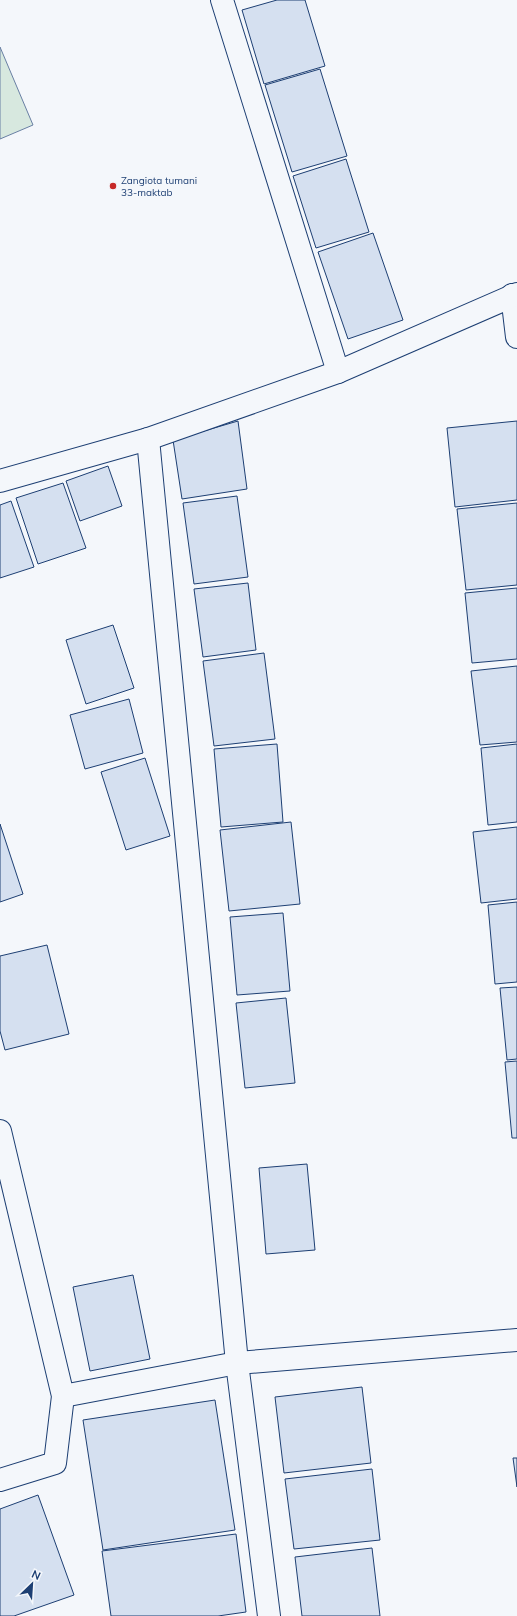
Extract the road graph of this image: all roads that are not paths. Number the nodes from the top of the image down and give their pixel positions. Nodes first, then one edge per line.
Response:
1 (222, 0) edge
2 (515, 295) edge
3 (517, 338) edge
4 (338, 372) junction
5 (148, 439) junction
6 (0, 481) edge
7 (0, 1131) edge
8 (517, 1340) edge
9 (237, 1363) junction
10 (63, 1396) junction
11 (0, 1480) edge
12 (269, 1616) edge

1 - 4 street
2 - 3 street
2 - 4 street
4 - 5 street
5 - 6 street
5 - 9 street
7 - 10 street
8 - 9 street
9 - 10 street
9 - 12 street
10 - 11 street

